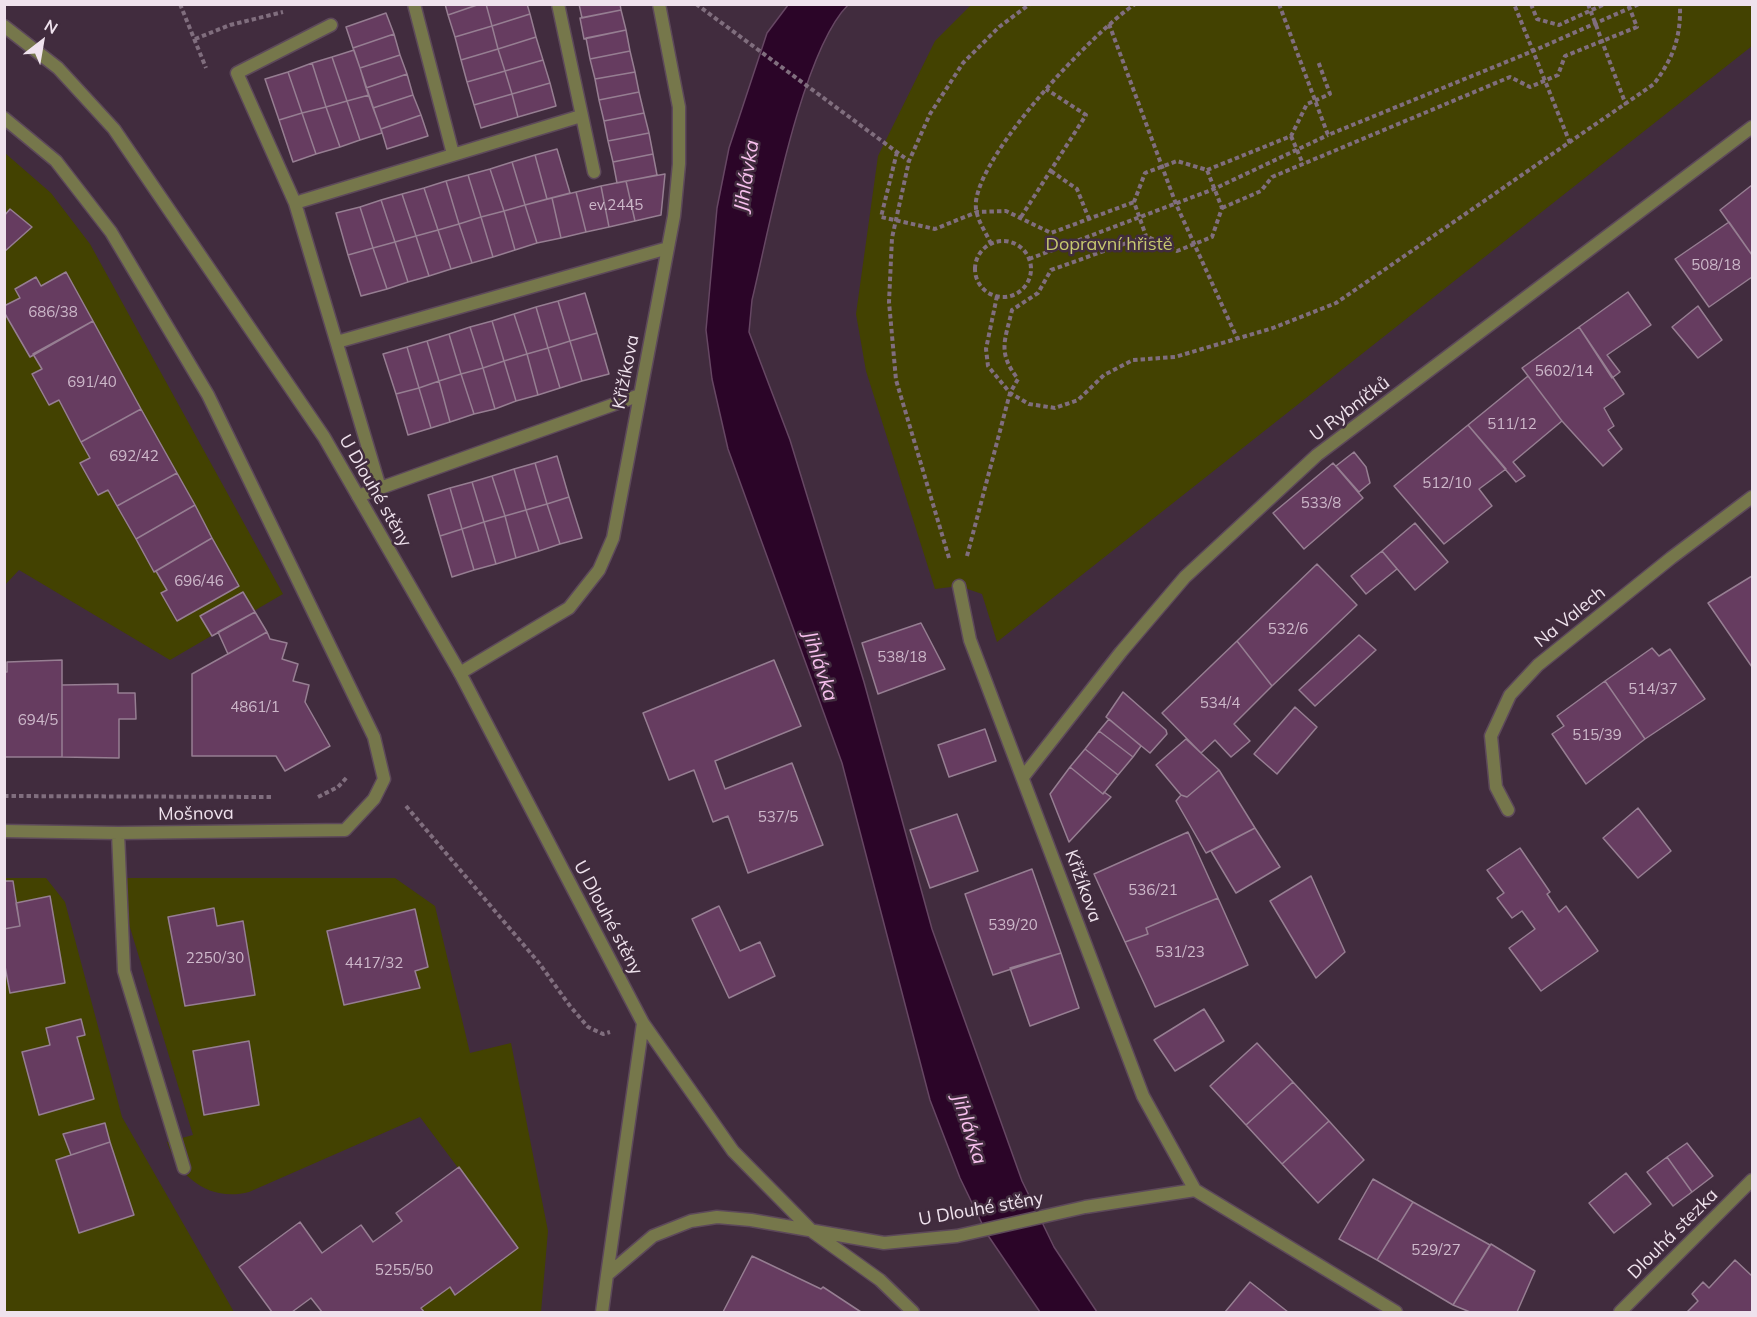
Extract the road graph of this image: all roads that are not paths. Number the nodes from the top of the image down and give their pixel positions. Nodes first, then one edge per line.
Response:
1 (414, 4) edge
2 (558, 4) edge
3 (659, 4) edge
4 (331, 25) dead end
5 (4, 26) edge
6 (581, 116) junction
7 (4, 118) edge
8 (1752, 128) edge
9 (453, 154) junction
10 (594, 172) dead end
11 (295, 203) junction
12 (668, 248) junction
13 (337, 342) junction
14 (640, 395) junction
15 (380, 489) junction
16 (358, 496) junction
17 (1752, 497) edge
18 (959, 586) road end
19 (460, 673) junction
20 (1023, 777) junction
21 (1508, 810) dead end
22 (4, 831) edge
23 (118, 833) junction
24 (643, 1023) junction
25 (184, 1168) dead end
26 (1752, 1180) edge
27 (1195, 1190) junction
28 (813, 1232) junction
29 (607, 1275) junction
30 (602, 1312) edge
31 (913, 1312) edge
32 (1396, 1312) edge
33 (1620, 1312) edge

1 - 9 street
2 - 6 street
3 - 12 street, Křižíkova
4 - 11 street
5 - 16 street, U Dlouhé stěny
6 - 9 street
6 - 10 street
7 - 23 street, Mošnova
8 - 20 street, U Rybníčků
9 - 11 street
11 - 13 street
12 - 13 street
12 - 14 street, Křižíkova
13 - 15 street
14 - 15 street
14 - 19 street, Křižíkova
15 - 16 street
16 - 19 street, U Dlouhé stěny
17 - 21 street, Na Valech
18 - 20 street, Křižíkova
19 - 24 street, U Dlouhé stěny
20 - 27 street, Křižíkova
22 - 23 street, Mošnova
23 - 25 street
24 - 28 street, U Dlouhé stěny
24 - 29 street
26 - 33 street, Dlouhá stezka
27 - 28 street, U Dlouhé stěny
27 - 32 street, Křižíkova
28 - 29 street, U Dlouhé stěny
28 - 31 street, U Dlouhé stěny
29 - 30 street

